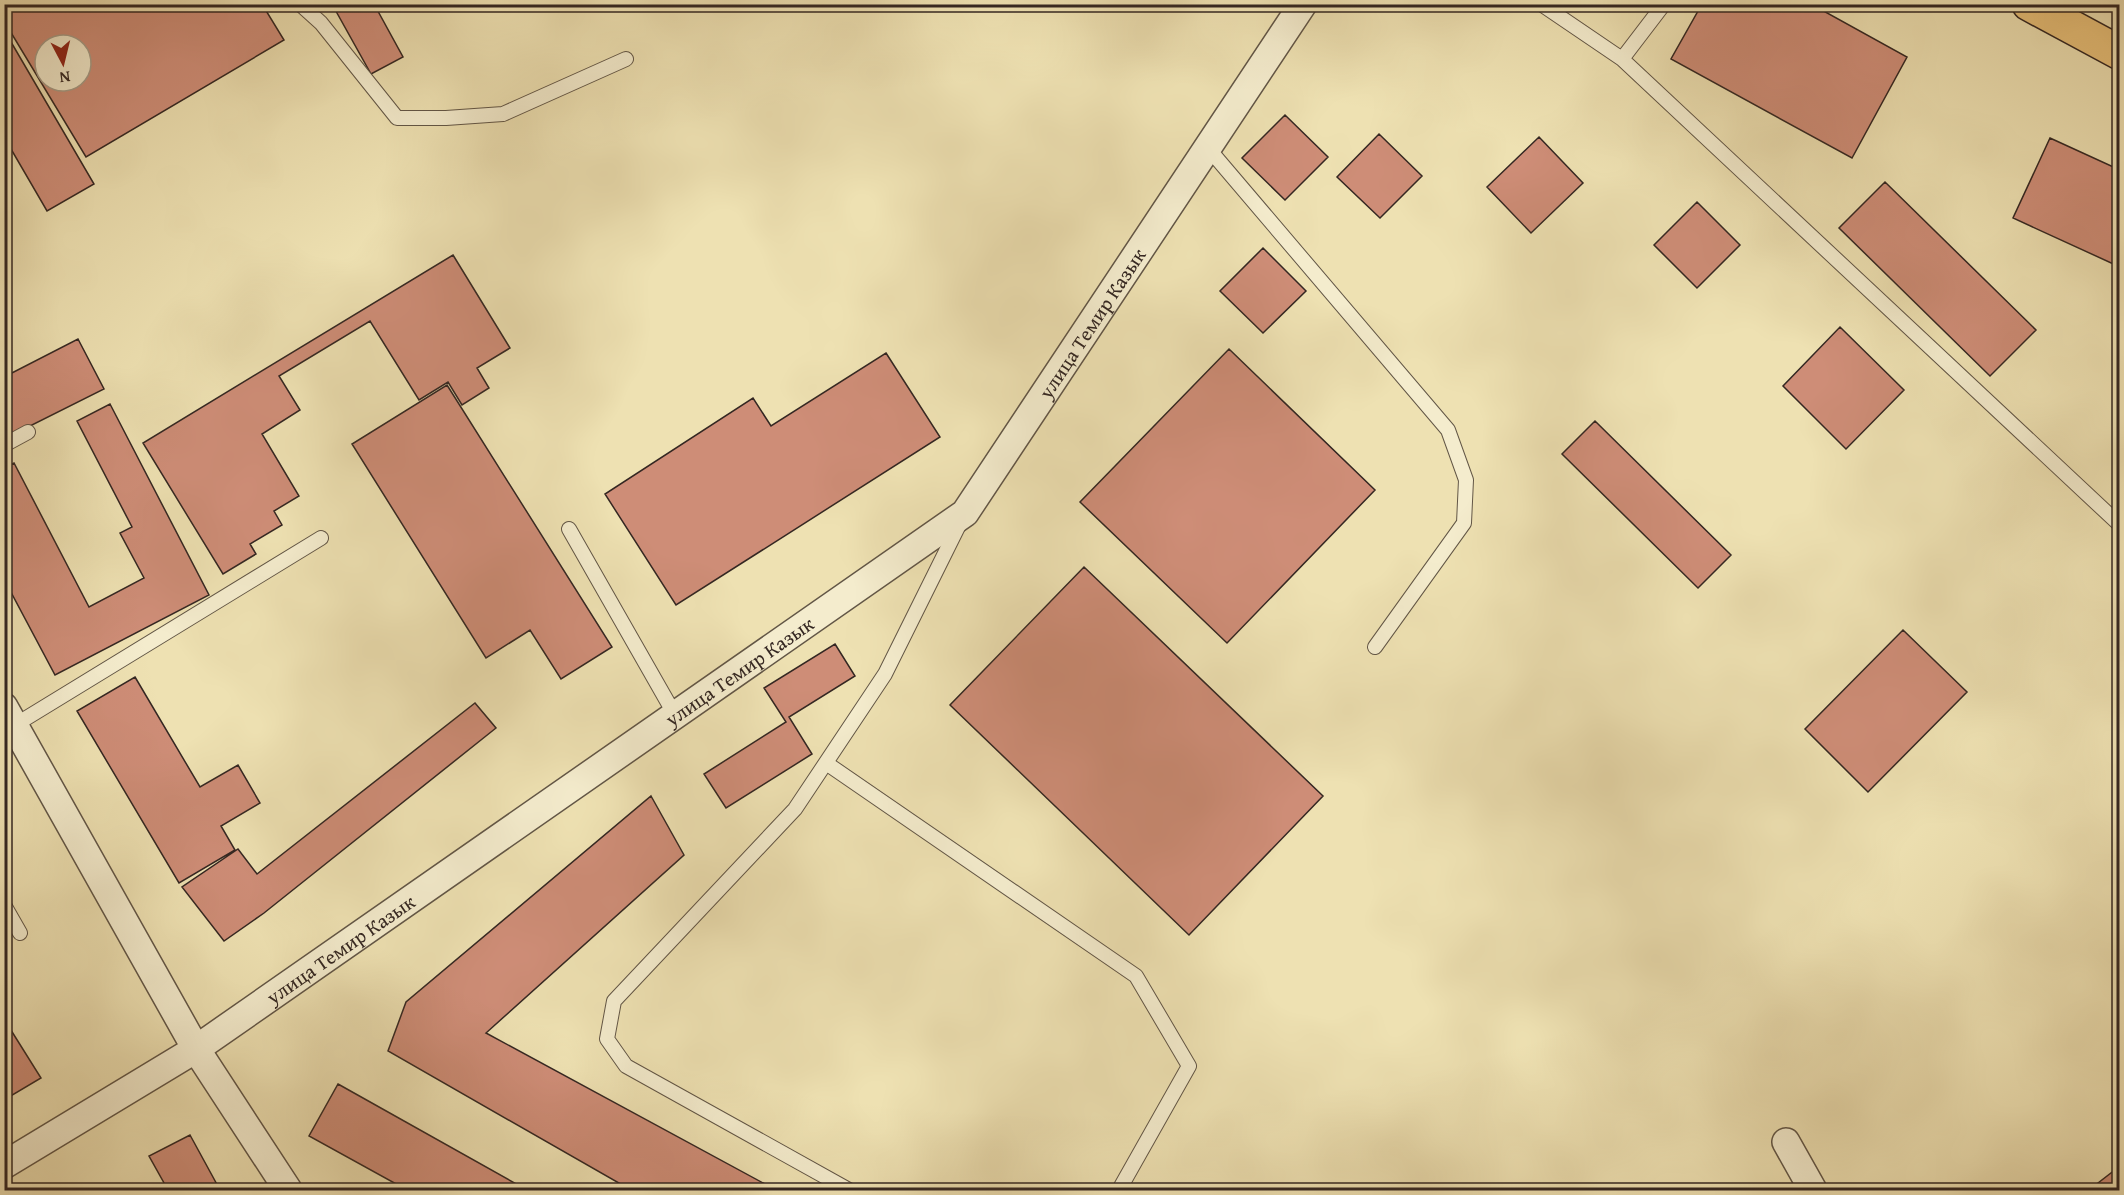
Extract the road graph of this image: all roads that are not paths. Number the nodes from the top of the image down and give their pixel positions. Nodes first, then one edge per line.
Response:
1 (300, 4) edge
2 (1304, 4) edge
3 (1541, 4) edge
4 (1664, 4) edge
5 (2029, 4) edge
6 (2120, 52) edge
7 (626, 59) dead end
8 (1622, 59) junction
9 (1208, 148) junction
10 (28, 432) dead end
11 (4, 445) edge
12 (965, 513) junction
13 (2120, 525) edge
14 (569, 529) dead end
15 (321, 538) dead end
16 (1375, 646) dead end
17 (675, 715) junction
18 (10, 716) edge
19 (826, 763) junction
20 (4, 904) edge
21 (21, 933) dead end
22 (196, 1048) junction
23 (1786, 1142) dead end
24 (4, 1165) edge
25 (288, 1191) edge
26 (849, 1191) edge
27 (1119, 1191) edge
28 (1813, 1191) edge

1 - 7 lane
2 - 9 street, улица Темир Казык
3 - 8 lane
4 - 8 lane
5 - 6 main road
8 - 13 lane
9 - 12 street, улица Темир Казык
9 - 16 lane
10 - 11 lane
12 - 17 street, улица Темир Казык
12 - 19 lane
14 - 17 lane
15 - 18 lane
17 - 22 street, улица Темир Казык
18 - 22 street
19 - 26 lane
19 - 27 lane
20 - 21 lane
22 - 24 street, улица Темир Казык
22 - 25 street
23 - 28 street

